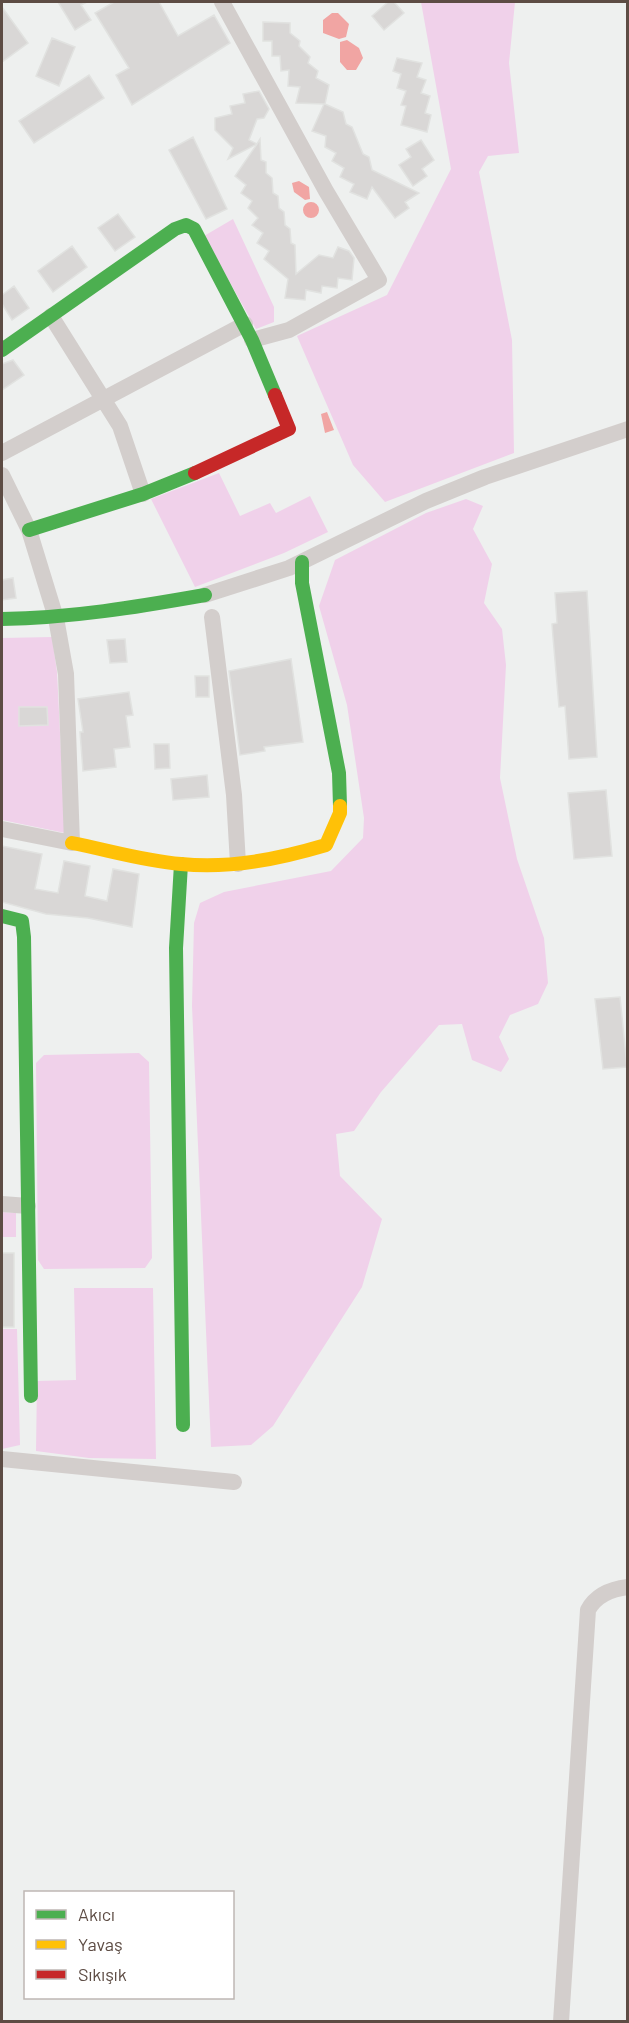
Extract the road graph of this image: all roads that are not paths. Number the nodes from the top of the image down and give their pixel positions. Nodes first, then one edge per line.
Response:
1 (222, 2) edge
2 (51, 316) junction
3 (245, 324) junction
4 (252, 340) junction
5 (2, 350) edge
6 (104, 399) junction
7 (627, 429) edge
8 (2, 453) edge
9 (2, 475) edge
10 (143, 494) junction
11 (29, 530) junction
12 (302, 562) junction
13 (206, 595) joint
14 (212, 617) dead end
15 (56, 618) junction
16 (2, 619) edge
17 (2, 829) edge
18 (72, 843) junction
19 (181, 864) junction
20 (238, 864) junction
21 (2, 916) edge
22 (2, 1204) edge
23 (28, 1206) junction
24 (31, 1396) dead end
25 (183, 1425) dead end
26 (2, 1459) edge
27 (234, 1482) dead end
28 (627, 1587) edge
29 (561, 2022) edge

1 - 4 street
2 - 3 street
2 - 5 street
2 - 6 street
3 - 4 street
3 - 6 street
4 - 10 street
6 - 8 street
6 - 10 street
7 - 12 street
9 - 11 street
10 - 11 street
11 - 15 street
12 - 13 street
12 - 20 street
13 - 15 street
14 - 20 street
15 - 16 street
15 - 18 street
17 - 18 street
18 - 19 street
19 - 20 street
19 - 25 street
21 - 23 street
22 - 23 street
23 - 24 street
26 - 27 street
28 - 29 street

